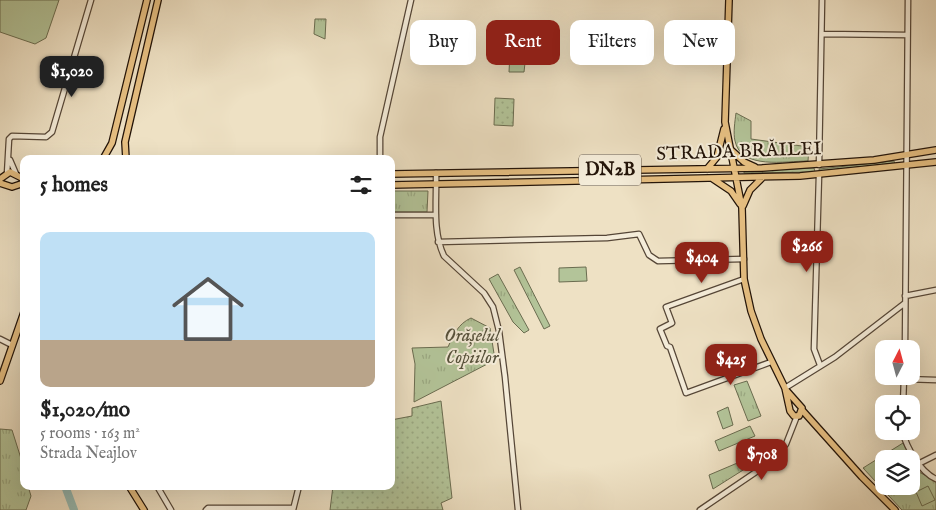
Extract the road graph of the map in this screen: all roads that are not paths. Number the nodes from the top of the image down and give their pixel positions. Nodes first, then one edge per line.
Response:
1 (91, 0) edge
2 (147, 0) edge
3 (158, 0) edge
4 (411, 0) edge
5 (729, 0) edge
6 (822, 0) edge
7 (908, 0) edge
8 (822, 34) junction
9 (907, 36) junction
10 (725, 122) junction
11 (728, 146) junction
12 (936, 150) edge
13 (105, 155) edge
14 (126, 155) edge
15 (380, 155) edge
16 (906, 155) junction
17 (9, 159) junction
18 (936, 162) edge
19 (819, 165) junction
20 (906, 166) junction
21 (762, 168) junction
22 (707, 169) junction
23 (733, 169) junction
24 (436, 173) junction
25 (395, 174) edge
26 (819, 175) junction
27 (4, 177) edge
28 (763, 177) junction
29 (713, 178) junction
30 (736, 178) junction
31 (20, 179) edge
32 (436, 183) junction
33 (3, 184) edge
34 (395, 185) edge
35 (742, 208) junction
36 (395, 215) edge
37 (436, 215) junction
38 (438, 242) junction
39 (744, 259) junction
40 (744, 279) junction
41 (936, 290) edge
42 (906, 296) junction
43 (905, 303) junction
44 (894, 310) junction
45 (905, 317) junction
46 (20, 323) edge
47 (0, 339) edge
48 (905, 340) edge
49 (12, 345) junction
50 (771, 362) junction
51 (820, 365) junction
52 (920, 379) edge
53 (936, 380) edge
54 (0, 381) edge
55 (786, 389) junction
56 (796, 410) junction
57 (936, 455) edge
58 (920, 463) edge
59 (920, 466) edge
60 (936, 479) edge
61 (132, 490) edge
62 (159, 490) edge
63 (297, 490) edge
64 (293, 509) edge
65 (893, 509) edge
66 (144, 510) edge
67 (171, 510) edge
68 (206, 510) edge
69 (518, 510) edge
70 (700, 510) edge

1 - 17 street
2 - 13 main road
3 - 14 main road
4 - 15 street
5 - 10 main road
6 - 8 street
7 - 9 street
8 - 9 street
8 - 19 street
9 - 16 street
10 - 11 main road
10 - 22 main road
11 - 21 main road
11 - 23 main road
12 - 16 main road, STRADA BRĂILEI
16 - 19 main road, STRADA BRĂILEI
16 - 20 street
17 - 27 street
17 - 31 street
18 - 20 main road, STRADA BRĂILEI
19 - 21 main road, STRADA BRĂILEI
20 - 26 main road, STRADA BRĂILEI
20 - 42 street
21 - 23 main road, STRADA BRĂILEI
22 - 23 main road, STRADA BRĂILEI / DN2B
22 - 24 main road, STRADA BRĂILEI / DN2B
23 - 30 main road
24 - 25 main road, STRADA BRĂILEI / DN2B
24 - 32 street
26 - 28 main road, STRADA BRĂILEI
26 - 51 street
27 - 31 main road
27 - 33 main road
28 - 30 main road, STRADA BRĂILEI
28 - 35 main road
29 - 30 main road, STRADA BRĂILEI / DN2B
29 - 32 main road, STRADA BRĂILEI / DN2B
29 - 35 main road
30 - 35 main road
31 - 33 main road
32 - 34 main road, STRADA BRĂILEI / DN2B
32 - 37 street
35 - 39 main road
36 - 37 street
37 - 38 street
38 - 39 street
38 - 69 street
39 - 40 main road
40 - 50 main road
40 - 50 street
41 - 42 street
42 - 43 street
43 - 44 street
43 - 45 street
44 - 45 street
44 - 51 street
45 - 48 street
46 - 49 main road
47 - 49 street
49 - 54 main road
50 - 55 main road
51 - 55 street
52 - 53 street
55 - 56 main road
56 - 65 main road
56 - 70 street
57 - 58 street
59 - 60 street
61 - 66 main road
62 - 67 street
63 - 64 street
64 - 68 street

